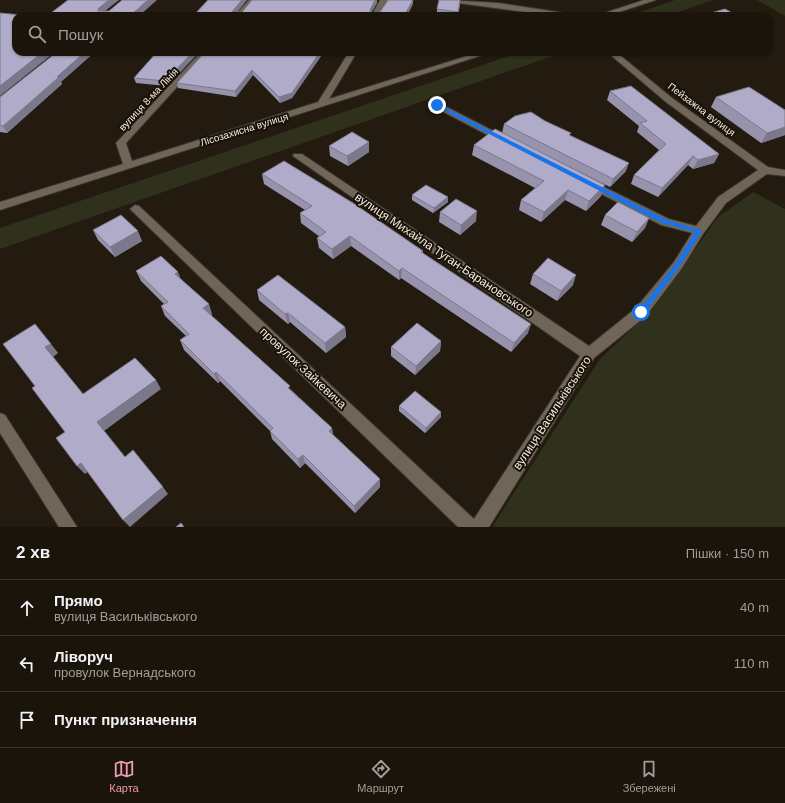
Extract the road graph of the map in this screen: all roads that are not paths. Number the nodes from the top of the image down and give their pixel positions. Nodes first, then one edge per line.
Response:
1 (253, 0) edge
2 (384, 0) edge
3 (450, 0) edge
4 (652, 0) edge
5 (499, 2) edge
6 (242, 12) edge
7 (376, 12) edge
8 (550, 12) edge
9 (612, 12) edge
10 (201, 56) edge
11 (351, 56) edge
12 (475, 56) edge
13 (616, 56) edge
14 (322, 104) junction
15 (437, 105) dead end
16 (514, 144) edge
17 (298, 156) dead end
18 (129, 164) junction
19 (765, 170) junction
20 (785, 173) edge
21 (576, 177) edge
22 (0, 206) edge
23 (136, 210) dead end
24 (699, 231) junction
25 (589, 354) junction
26 (0, 420) edge
27 (69, 527) edge
28 (470, 527) edge
29 (479, 527) edge

1 - 6 street
2 - 7 street
3 - 5 street
4 - 9 street
5 - 8 street
10 - 18 street, вулиця 8-ма Лінія
11 - 14 street
12 - 14 street, Лісозахисна вулиця
13 - 19 street, Пейзажна вулиця
14 - 18 street, Лісозахисна вулиця
15 - 16 street
17 - 25 street, вулиця Михайла Туган-Барановського
18 - 22 street, Лісозахисна вулиця
19 - 20 street, Пейзажна вулиця
19 - 24 street, вулиця Васильківського
21 - 24 street
23 - 28 street, провулок Зайкевича
24 - 25 street, вулиця Васильківського
25 - 29 street, вулиця Васильківського
26 - 27 street

